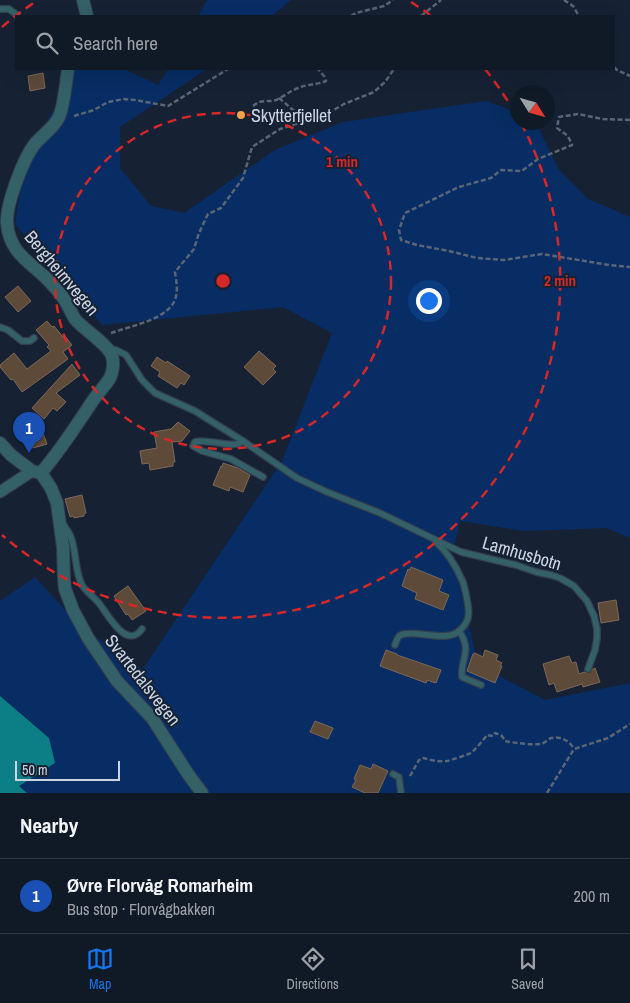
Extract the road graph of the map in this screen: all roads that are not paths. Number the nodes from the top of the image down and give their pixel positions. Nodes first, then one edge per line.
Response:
1 (83, 0) edge
2 (0, 9) edge
3 (16, 15) edge
4 (87, 15) edge
5 (68, 70) edge
6 (0, 327) edge
7 (34, 338) dead end
8 (109, 349) junction
9 (243, 441) junction
10 (0, 443) edge
11 (37, 472) junction
12 (263, 477) dead end
13 (0, 492) edge
14 (60, 524) junction
15 (433, 538) junction
16 (142, 630) dead end
17 (459, 632) junction
18 (395, 645) dead end
19 (588, 669) dead end
20 (481, 685) dead end
21 (393, 774) dead end
22 (401, 792) edge
23 (202, 793) edge

1 - 4 street
2 - 3 lane
5 - 8 street, Bergheimvegen
6 - 7 lane
8 - 9 lane, Lamhusbotn
8 - 11 street
9 - 12 lane
9 - 15 lane, Lamhusbotn
10 - 11 street
11 - 13 street
11 - 14 street, Svartedalsvegen
14 - 16 lane, Svartedalsvegen
14 - 23 street, Svartedalsvegen
15 - 17 lane, Lamhusbotn
15 - 19 lane, Lamhusbotn
17 - 18 lane
17 - 20 lane
21 - 22 lane

